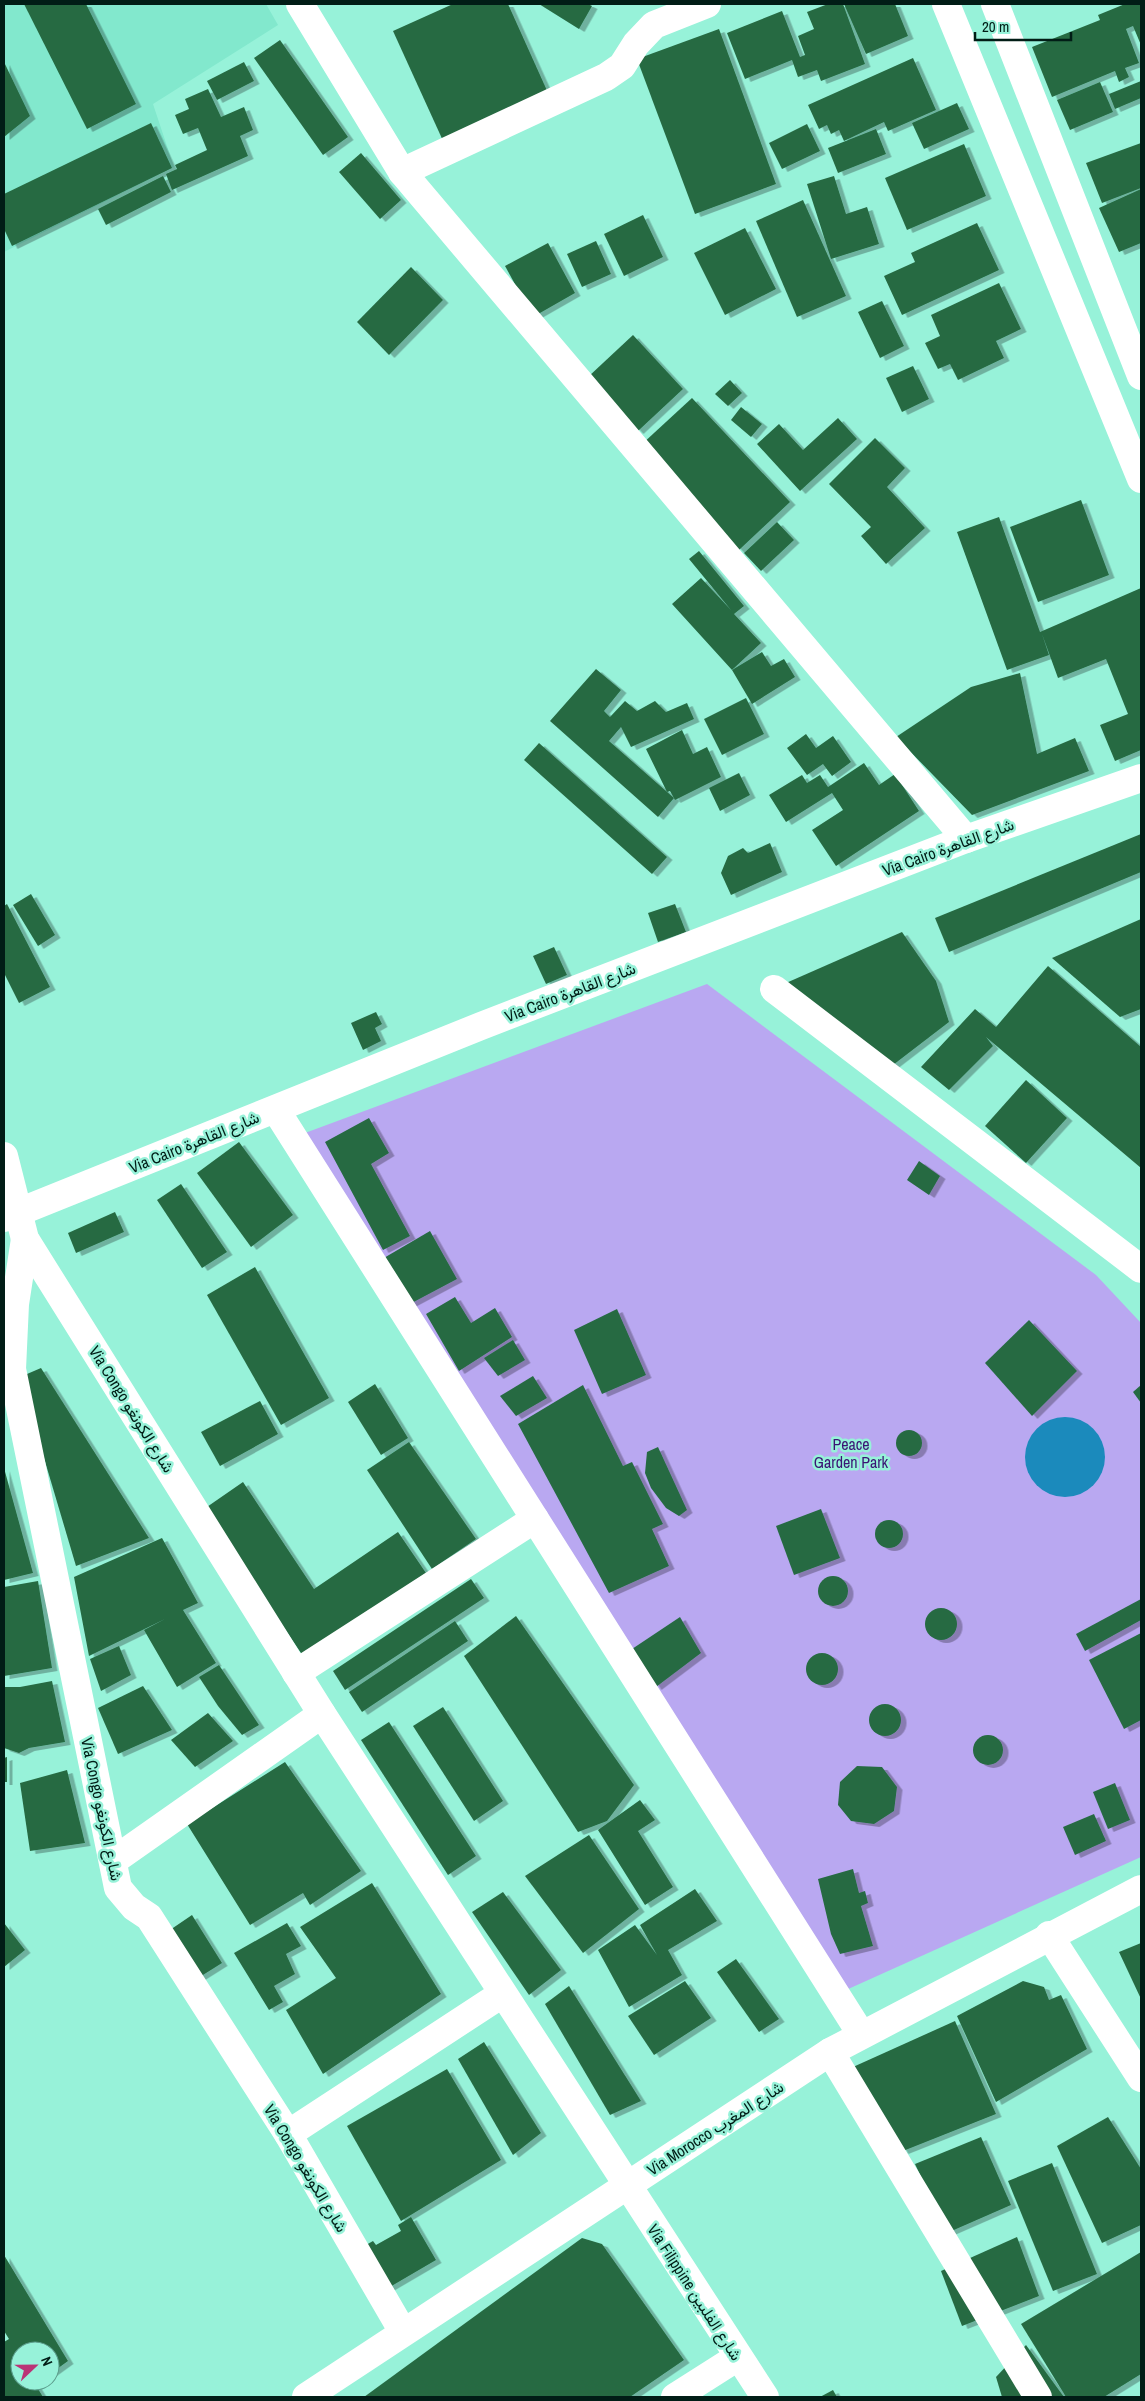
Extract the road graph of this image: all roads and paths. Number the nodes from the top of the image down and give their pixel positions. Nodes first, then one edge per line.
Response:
1 (300, 4) edge
2 (707, 4) edge
3 (946, 4) edge
4 (995, 4) edge
5 (402, 172) junction
6 (1141, 376) edge
7 (1141, 479) edge
8 (1141, 778) edge
9 (966, 840) junction
10 (774, 989) dead end
11 (276, 1110) junction
12 (4, 1156) edge
13 (12, 1215) edge
14 (25, 1239) junction
15 (1141, 1269) edge
16 (535, 1519) junction
17 (296, 1673) junction
18 (322, 1714) junction
19 (113, 1860) junction
20 (1141, 1888) edge
21 (1049, 1935) junction
22 (502, 1994) junction
23 (861, 2034) junction
24 (830, 2052) junction
25 (1141, 2078) edge
26 (288, 2134) junction
27 (626, 2186) junction
28 (403, 2332) junction
29 (738, 2356) junction
30 (306, 2397) edge
31 (675, 2397) edge
32 (765, 2397) edge
33 (1038, 2397) edge

1 - 5 main road
2 - 5 main road
3 - 7 main road
4 - 6 main road
5 - 9 main road
8 - 9 main road, Via Cairo شارع القاهرة
9 - 11 main road, Via Cairo شارع القاهرة
10 - 15 main road
11 - 13 main road, Via Cairo شارع القاهرة
11 - 16 main road
12 - 13 main road, Via Congo شارع الكونغو
13 - 14 main road, Via Congo شارع الكونغو
14 - 17 main road, Via Congo شارع الكونغو
14 - 19 main road, Via Congo شارع الكونغو
16 - 17 main road
16 - 23 main road
17 - 18 main road, Via Congo شارع الكونغو
18 - 19 main road
18 - 22 main road, Via Congo شارع الكونغو
19 - 26 main road, Via Congo شارع الكونغو
20 - 21 main road, Via Morocco شارع المغرب
21 - 23 main road, Via Morocco شارع المغرب
21 - 25 main road
22 - 26 main road
22 - 27 main road, Via Congo شارع الكونغو
23 - 24 main road, Via Morocco شارع المغرب
24 - 27 main road, Via Morocco شارع المغرب
24 - 33 main road
26 - 28 main road, Via Congo شارع الكونغو
27 - 28 main road, Via Morocco شارع المغرب
27 - 29 main road, Via Filippine شارع الفلبين
28 - 30 main road, Via Morocco شارع المغرب
29 - 31 main road
29 - 32 main road, Via Filippine شارع الفلبين

